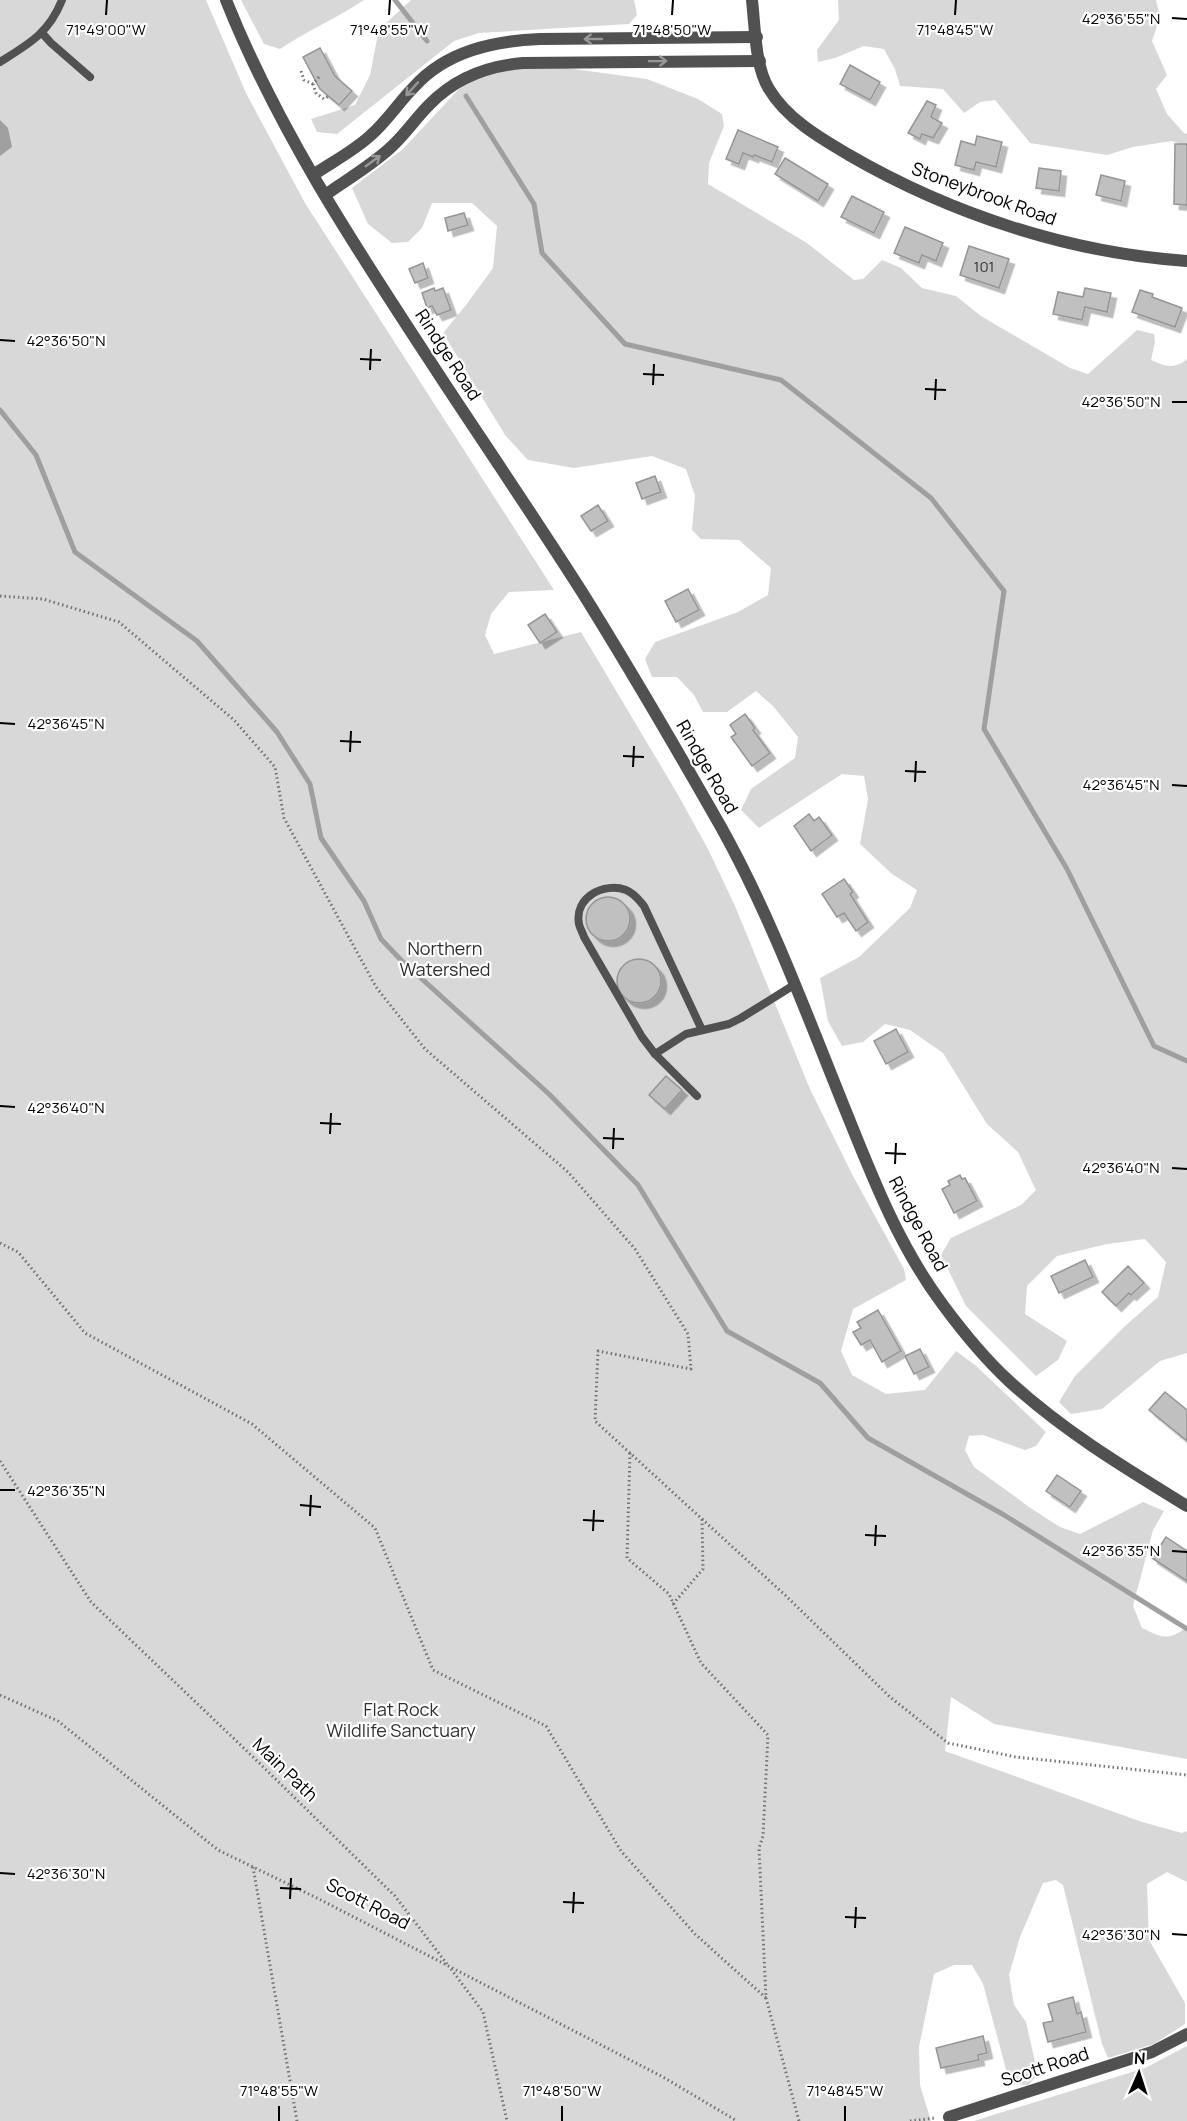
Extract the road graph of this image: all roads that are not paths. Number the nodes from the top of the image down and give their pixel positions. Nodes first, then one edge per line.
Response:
1 (62, 0) edge
2 (226, 0) edge
3 (752, 0) edge
4 (42, 33) junction
5 (757, 37) junction
6 (760, 61) junction
7 (0, 62) edge
8 (90, 77) dead end
9 (313, 175) junction
10 (325, 195) junction
11 (1187, 261) edge
12 (794, 985) junction
13 (702, 1030) junction
14 (655, 1054) junction
15 (698, 1096) dead end
16 (1187, 1506) edge
17 (1187, 2034) edge
18 (949, 2117) road end

1 - 4 lane
2 - 9 street, Rindge Road
3 - 5 street, Stoneybrook Road
4 - 7 lane
4 - 8 lane
5 - 6 street, Stoneybrook Road
5 -> 9 street
10 -> 6 street
6 - 11 street, Stoneybrook Road
9 - 10 street, Rindge Road
10 - 12 street, Rindge Road
12 - 13 lane
12 - 16 street, Rindge Road
13 - 14 lane
13 - 14 lane
14 - 15 lane
17 - 18 street, Scott Road

